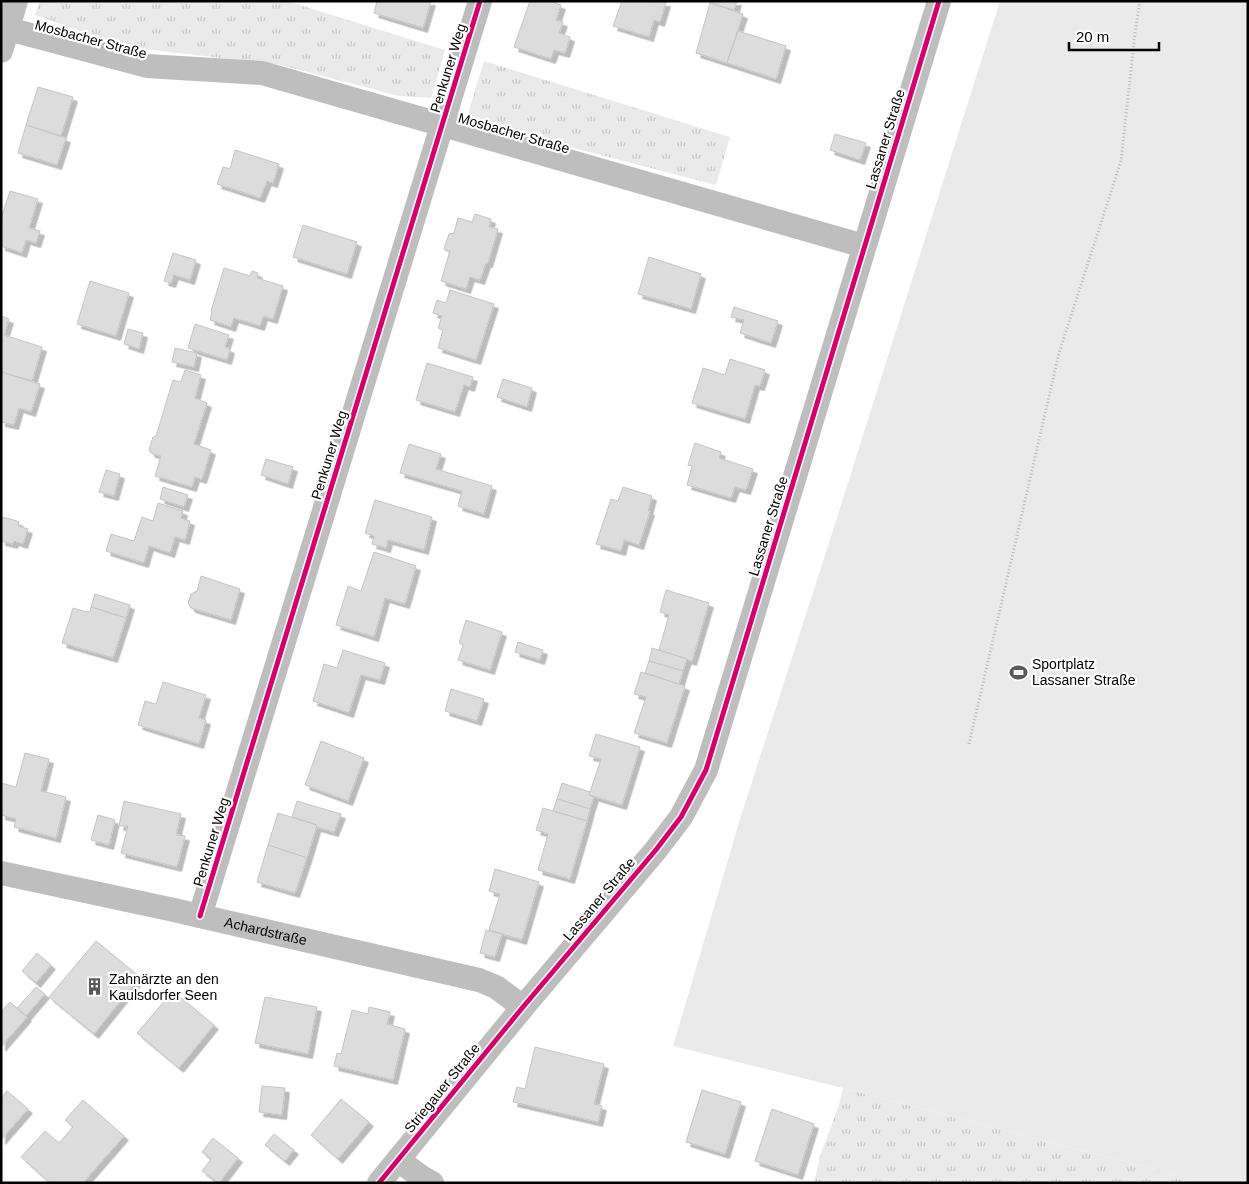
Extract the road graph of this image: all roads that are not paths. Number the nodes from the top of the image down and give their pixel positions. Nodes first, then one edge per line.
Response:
1 (16, 1) edge
2 (480, 1) edge
3 (939, 1) edge
4 (3, 36) edge
5 (442, 124) junction
6 (864, 246) junction
7 (1, 873) edge
8 (200, 916) junction
9 (523, 1007) junction
10 (398, 1160) junction
11 (379, 1183) edge
12 (432, 1183) edge

1 - 4 street
2 - 5 street, Penkuner Weg
3 - 6 street, Lassaner Straße
4 - 5 street, Mosbacher Straße
5 - 6 street, Mosbacher Straße
5 - 8 street, Penkuner Weg
6 - 9 street, Lassaner Straße
7 - 8 street, Achardstraße
8 - 9 street, Achardstraße
9 - 10 street, Striegauer Straße
10 - 11 street, Striegauer Straße
10 - 12 street

